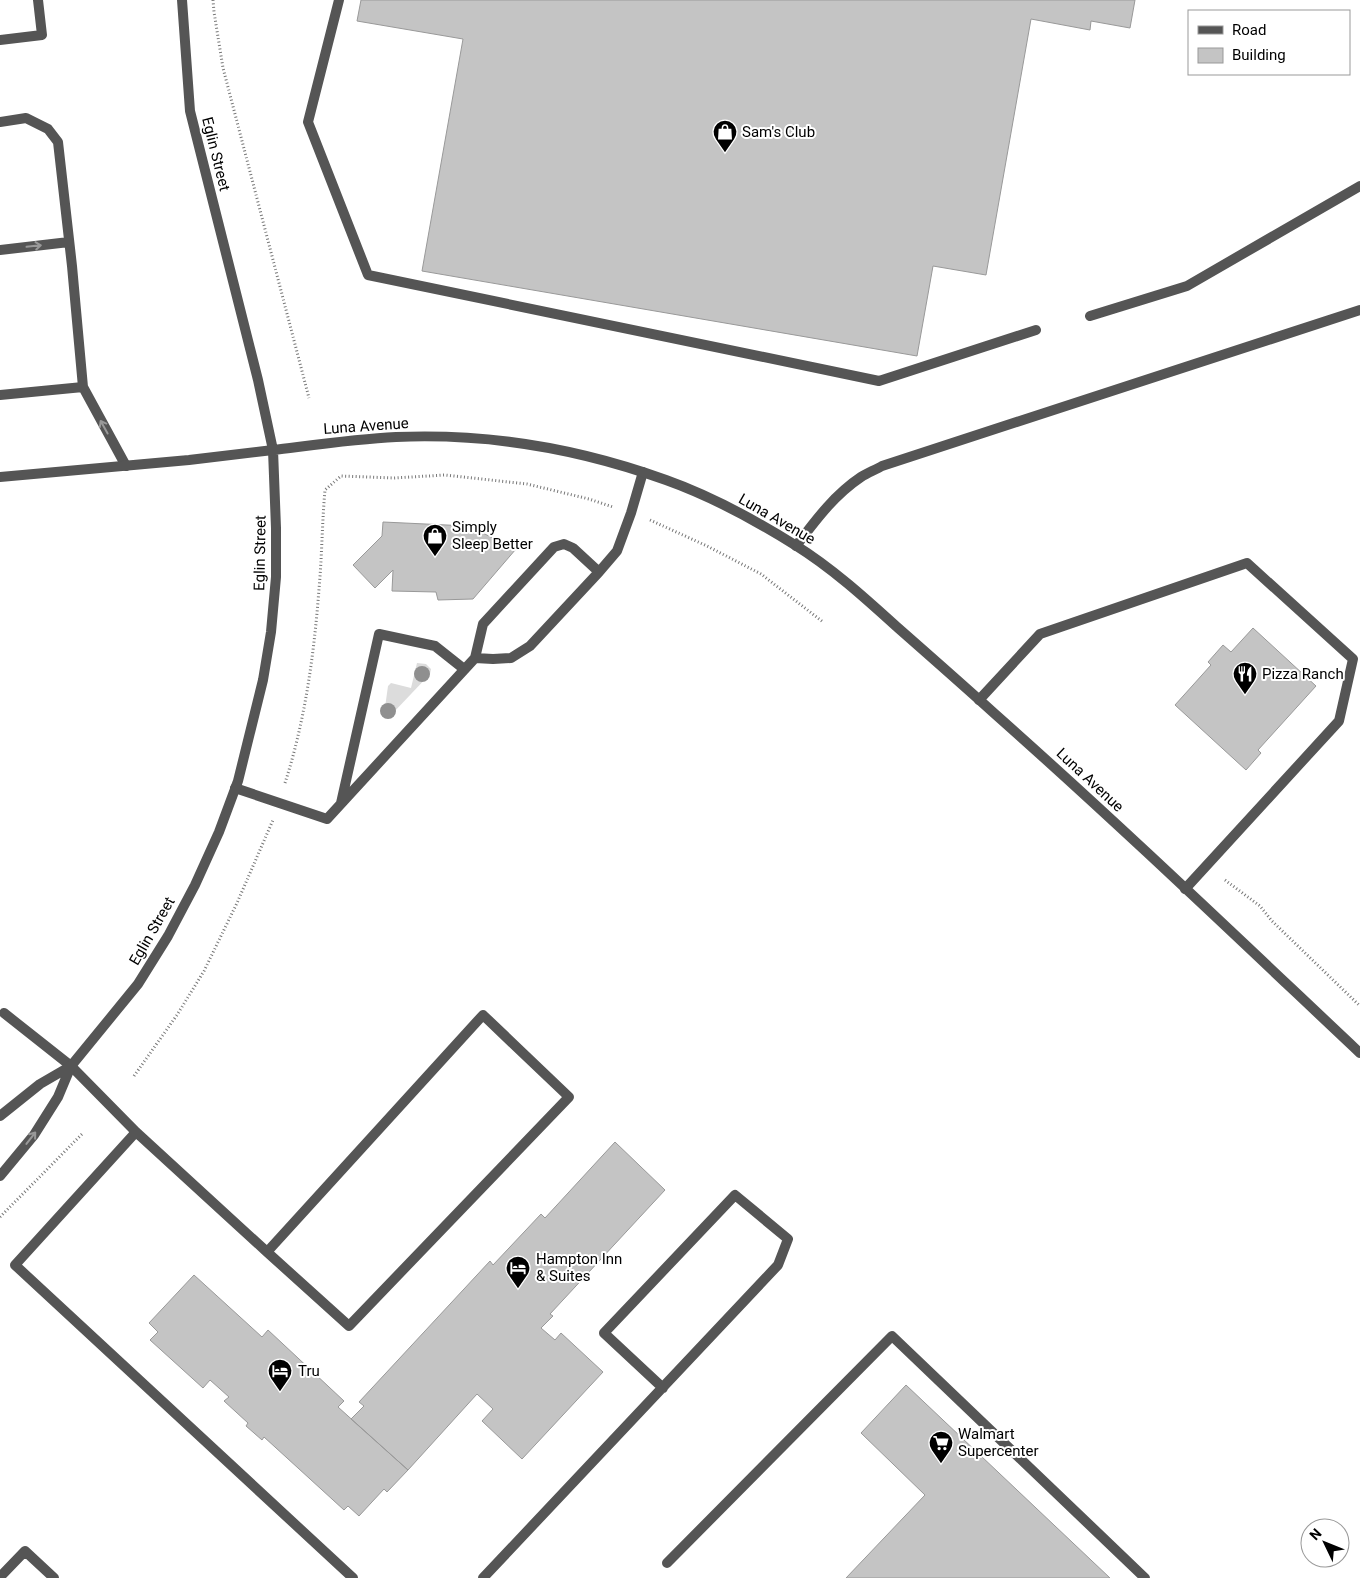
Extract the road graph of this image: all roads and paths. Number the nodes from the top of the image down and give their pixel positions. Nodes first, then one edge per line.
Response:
1 (38, 0) edge
2 (182, 0) edge
3 (213, 0) edge
4 (339, 0) edge
5 (0, 40) edge
6 (0, 122) edge
7 (1360, 186) edge
8 (69, 242) junction
9 (0, 250) edge
10 (1360, 310) edge
11 (1090, 316) dead end
12 (1036, 330) dead end
13 (83, 387) junction
14 (0, 395) edge
15 (308, 398) dead end
16 (272, 450) junction
17 (126, 466) junction
18 (643, 472) junction
19 (0, 477) edge
20 (631, 513) junction
21 (796, 546) junction
22 (599, 572) junction
23 (823, 622) dead end
24 (475, 658) junction
25 (464, 669) junction
26 (979, 700) junction
27 (235, 788) junction
28 (279, 802) junction
29 (341, 804) junction
30 (1224, 880) dead end
31 (1185, 888) junction
32 (1360, 1006) edge
33 (4, 1013) dead end
34 (1360, 1053) edge
35 (71, 1066) junction
36 (134, 1076) dead end
37 (0, 1116) edge
38 (136, 1132) junction
39 (83, 1133) dead end
40 (0, 1176) edge
41 (0, 1217) edge
42 (267, 1252) junction
43 (663, 1388) junction
44 (667, 1564) dead end
45 (0, 1577) edge
46 (54, 1578) edge
47 (353, 1578) edge
48 (484, 1578) edge
49 (1145, 1578) edge

1 - 5 street
2 - 16 street, Eglin Street
3 - 15 path
4 - 12 street
6 - 8 street
7 - 11 street
9 -> 8 street
8 - 13 street
10 - 21 street
13 - 14 street
17 -> 13 street
16 - 17 street, Luna Avenue
16 - 18 street, Luna Avenue
16 - 27 street, Eglin Street
17 - 19 street, Luna Avenue
18 - 20 street
18 - 21 street, Luna Avenue
20 - 22 street
20 - 23 path
20 - 28 path
21 - 26 street, Luna Avenue
22 - 24 street
22 - 24 street
24 - 25 street
25 - 29 street
25 - 29 street
26 - 31 street, Luna Avenue
26 - 31 street
27 - 28 street
27 - 35 street, Eglin Street
28 - 29 street
28 - 36 path
30 - 32 path
31 - 34 street, Luna Avenue
33 - 35 street
35 - 37 street, Eglin Street
35 - 38 street
40 -> 35 street, Eglin Street
38 - 42 street
38 - 47 street
39 - 41 path
42 - 42 street
43 - 43 street
43 - 48 street
44 - 49 street
45 - 46 street

